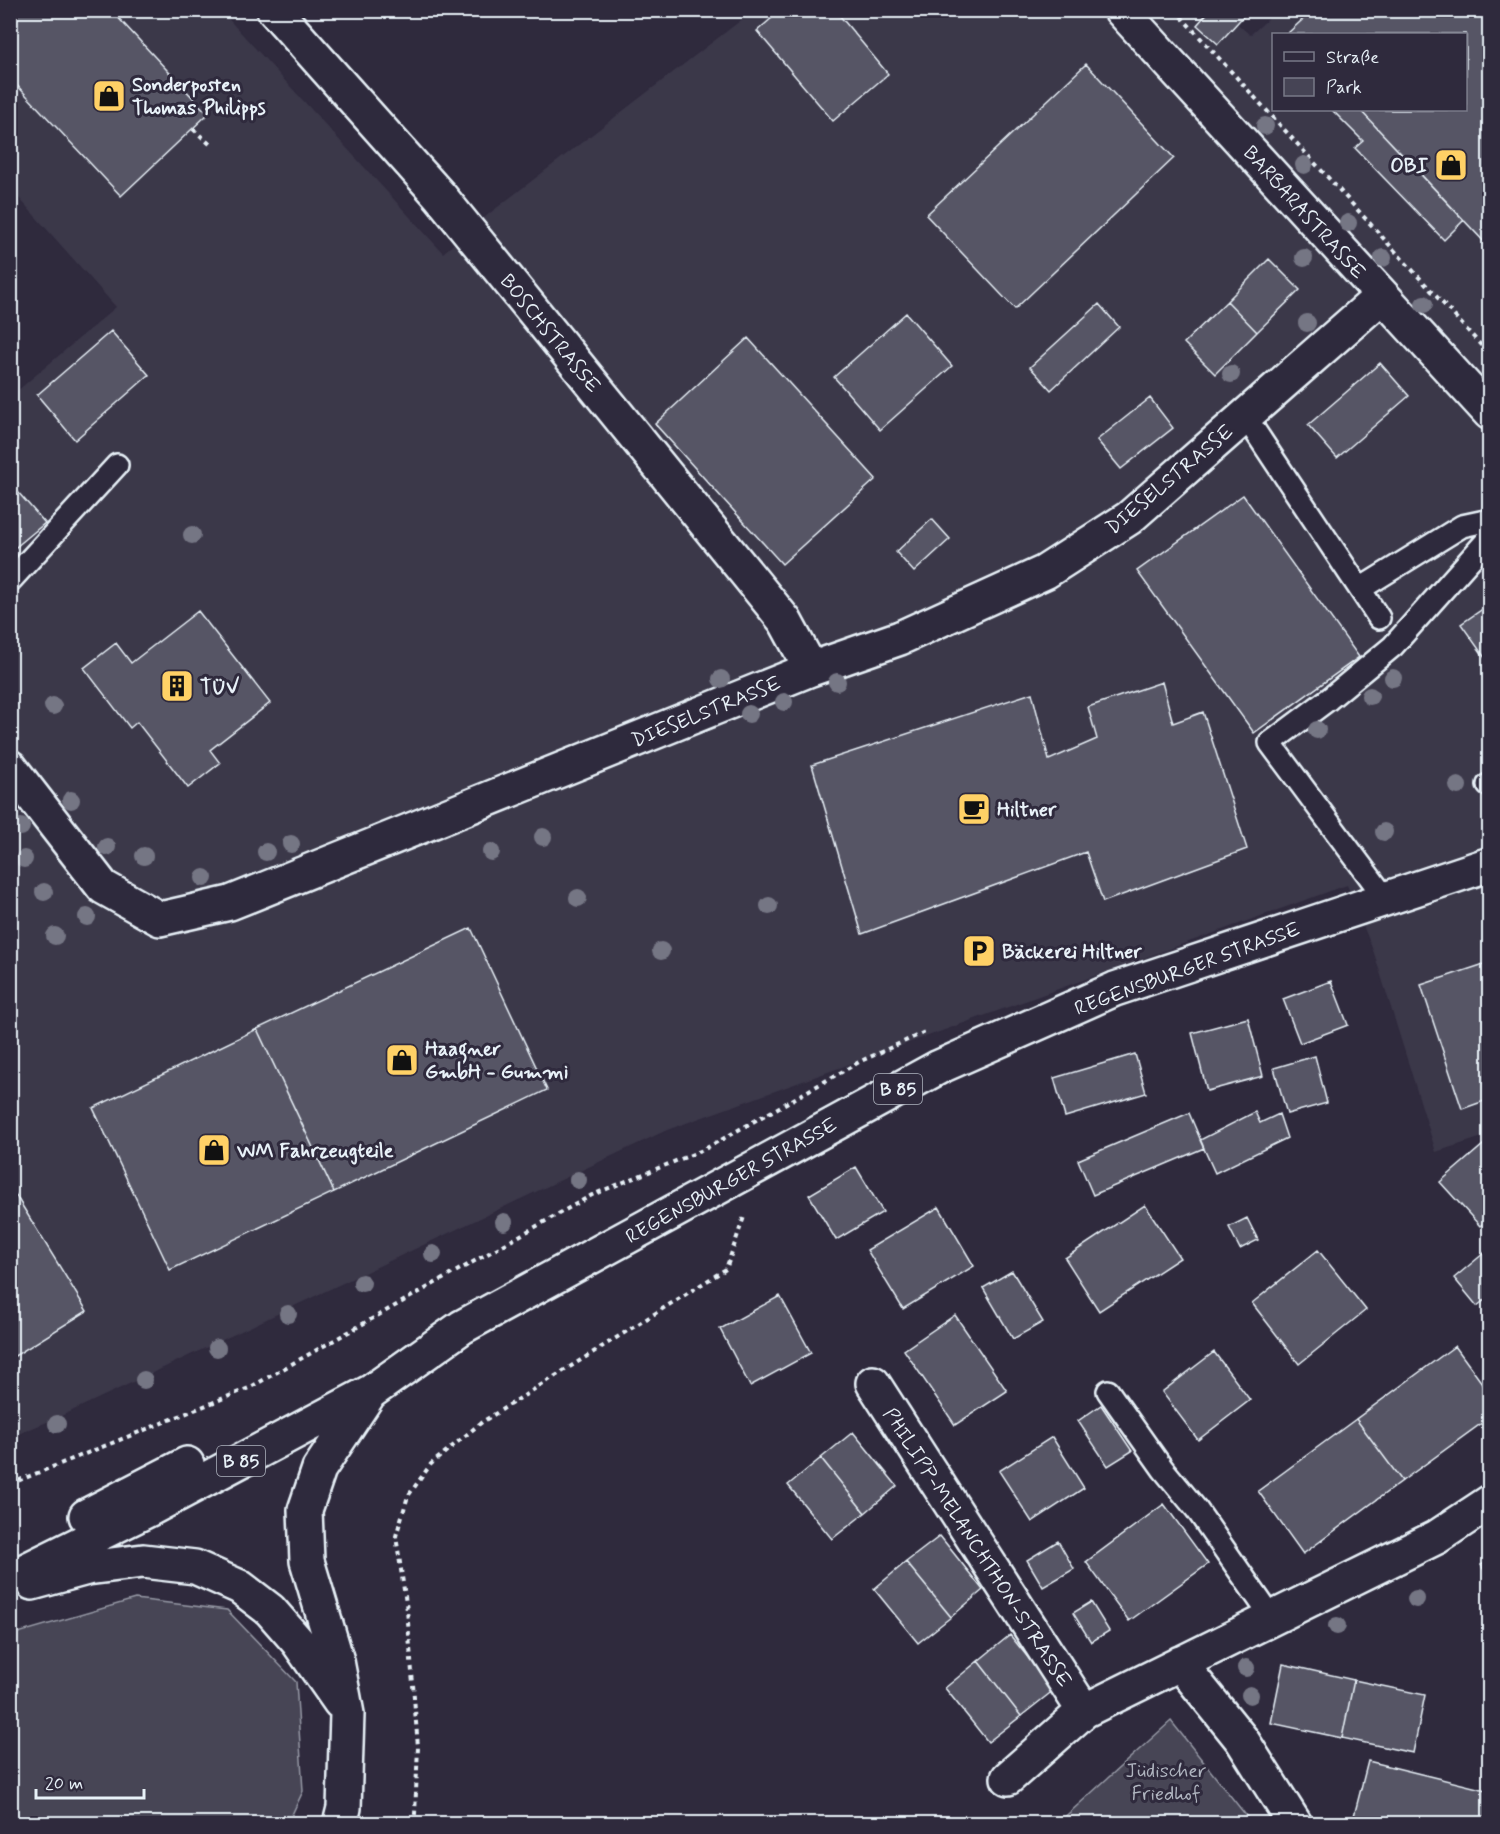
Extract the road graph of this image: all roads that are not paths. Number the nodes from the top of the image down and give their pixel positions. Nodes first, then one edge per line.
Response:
1 (274, 10) edge
2 (1121, 10) edge
3 (1382, 296) junction
4 (1490, 413) edge
5 (1245, 416) junction
6 (117, 465) dead end
7 (1490, 520) edge
8 (1490, 537) edge
9 (10, 581) edge
10 (1360, 590) junction
11 (1379, 618) dead end
12 (811, 669) junction
13 (10, 767) edge
14 (1490, 864) edge
15 (1386, 899) junction
16 (462, 1327) junction
17 (873, 1383) dead end
18 (372, 1391) junction
19 (1108, 1391) dead end
20 (1490, 1502) edge
21 (10, 1554) edge
22 (10, 1578) edge
23 (10, 1590) edge
24 (1272, 1618) junction
25 (1180, 1663) junction
26 (1084, 1711) junction
27 (347, 1714) junction
28 (1008, 1778) dead end
29 (340, 1824) edge
30 (1295, 1824) edge

1 - 12 street, BOSCHSTRASSE
2 - 3 street, BARBARASTRASSE
3 - 4 street, BARBARASTRASSE
3 - 5 street, DIESELSTRASSE
5 - 10 lane
5 - 12 street, DIESELSTRASSE
6 - 9 lane
7 - 10 lane
8 - 15 lane
10 - 11 lane
12 - 13 street, DIESELSTRASSE
14 - 15 street, REGENSBURGER STRASSE / B 85
15 - 16 street, REGENSBURGER STRASSE / B 85
16 - 18 street, REGENSBURGER STRASSE / B 85
16 - 21 street, B 85
17 - 26 street, PHILIPP-MELANCHTHON-STRASSE
18 - 22 street, REGENSBURGER STRASSE / B 85
18 - 27 street
19 - 24 lane
20 - 24 street
23 - 27 street
24 - 25 street
25 - 26 street
25 - 30 street
26 - 28 street
27 - 29 street

